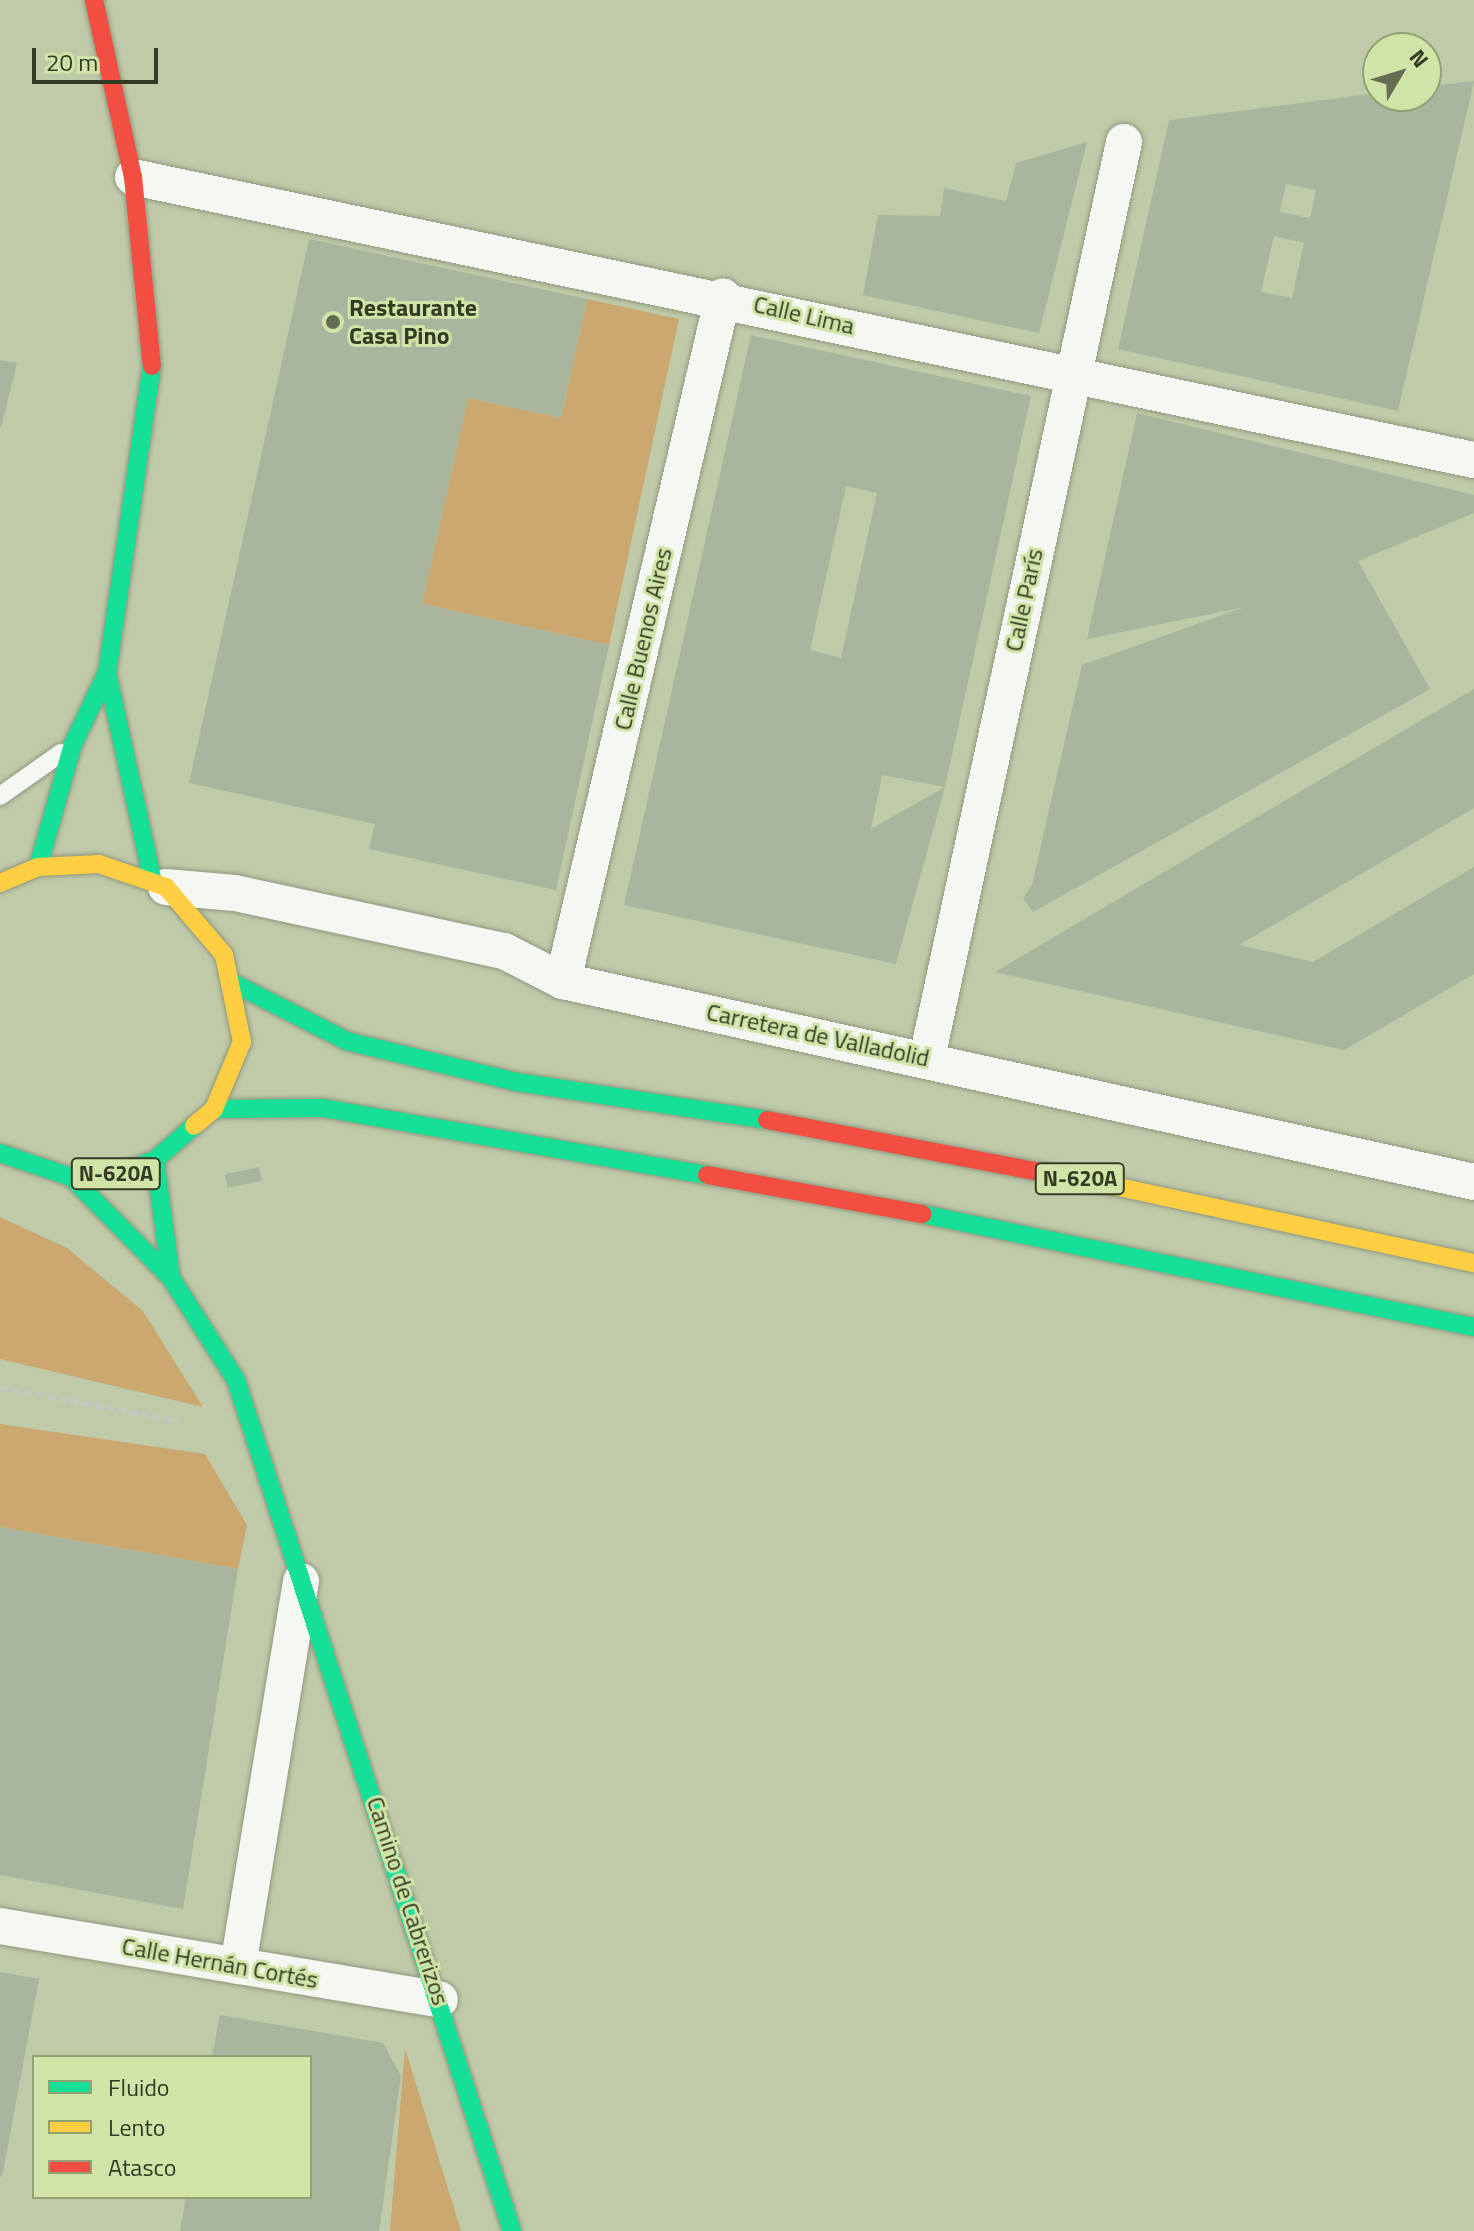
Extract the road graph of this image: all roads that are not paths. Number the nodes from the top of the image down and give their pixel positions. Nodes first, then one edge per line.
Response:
1 (94, 0) edge
2 (1124, 142) dead end
3 (133, 177) junction
4 (723, 296) junction
5 (1071, 378) junction
6 (1474, 460) edge
7 (107, 673) junction
8 (73, 744) junction
9 (0, 796) edge
10 (0, 855) edge
11 (37, 867) junction
12 (159, 882) junction
13 (0, 883) edge
14 (563, 981) junction
15 (235, 984) junction
16 (927, 1058) junction
17 (214, 1109) junction
18 (0, 1153) edge
19 (155, 1160) junction
20 (71, 1177) junction
21 (1474, 1182) edge
22 (1474, 1263) edge
23 (171, 1278) junction
24 (1474, 1327) edge
25 (302, 1572) junction
26 (0, 1926) edge
27 (238, 1966) junction
28 (440, 2000) junction
29 (512, 2231) edge

1 - 3 main road
2 - 5 street, Calle París
3 - 4 street, Calle Lima
3 - 7 main road
4 - 5 street, Calle Lima
4 - 14 street, Calle Buenos Aires
5 - 6 street, Calle Lima
5 - 16 street, Calle París
7 - 8 main road
7 - 12 main road
8 - 9 lane
8 - 11 main road
10 - 11 lane
11 - 12 main road, N-620A
11 - 13 main road, N-620A
12 - 14 street, Carretera de Valladolid
12 - 15 main road, N-620A
14 - 16 street, Carretera de Valladolid
15 - 17 main road, N-620A
15 - 22 main road, N-620A
16 - 21 street, Carretera de Valladolid
17 - 19 main road, N-620A
17 - 24 main road
18 - 20 main road, N-620A
19 - 20 main road, N-620A
19 - 23 main road, Camino de Cabrerizos
20 - 23 main road, Camino de Cabrerizos
23 - 25 main road, Camino de Cabrerizos
25 - 27 street, Camino de Cabrerizos
25 - 28 main road, Camino de Cabrerizos
26 - 27 street, Calle Hernán Cortés
27 - 28 street, Calle Hernán Cortés
28 - 29 main road, Camino de Cabrerizos

